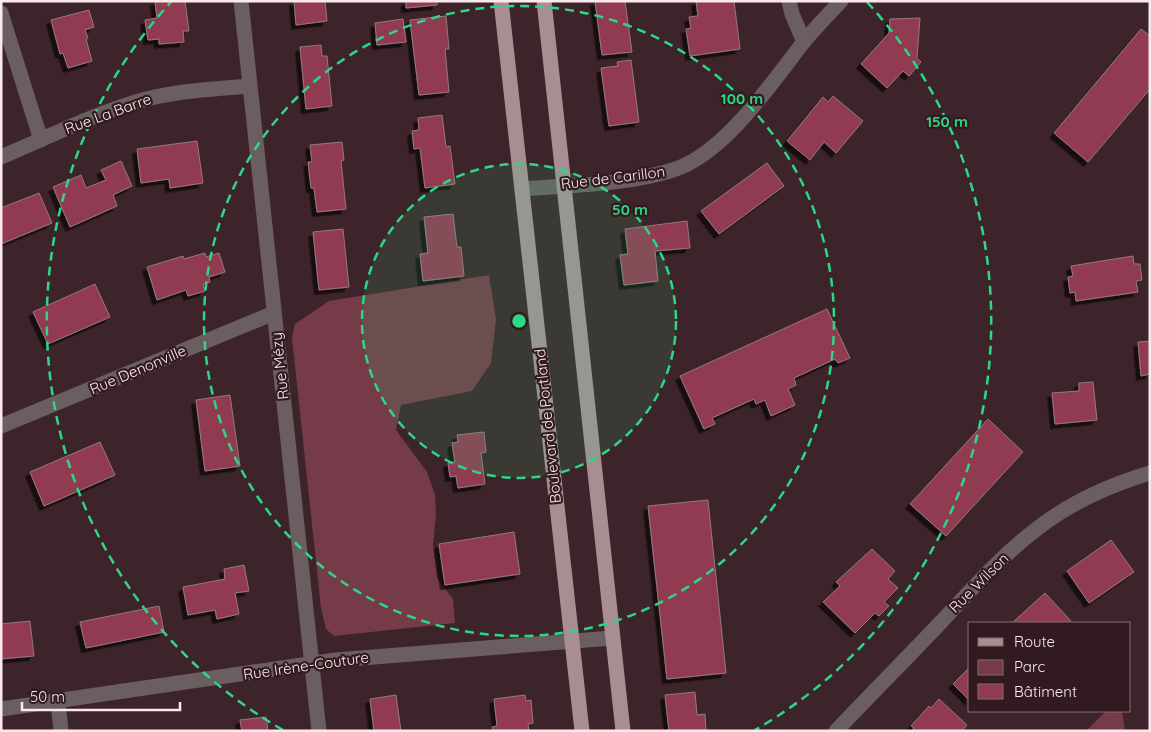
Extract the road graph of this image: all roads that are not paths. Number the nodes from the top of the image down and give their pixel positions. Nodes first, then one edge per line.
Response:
1 (241, 1) edge
2 (501, 1) edge
3 (544, 1) edge
4 (789, 1) edge
5 (841, 1) edge
6 (1, 13) edge
7 (804, 42) junction
8 (250, 86) junction
9 (41, 140) junction
10 (1, 157) edge
11 (564, 185) junction
12 (522, 189) junction
13 (274, 313) junction
14 (1, 426) edge
15 (1150, 473) edge
16 (612, 638) junction
17 (572, 642) junction
18 (311, 664) junction
19 (58, 702) junction
20 (1, 709) edge
21 (61, 731) edge
22 (319, 731) edge
23 (582, 731) edge
24 (623, 731) edge
25 (836, 731) edge

1 - 8 street, Rue Mézy
2 - 12 main road, Boulevard de Portland
3 - 11 main road
4 - 7 street
5 - 7 street, Rue de Carillon
6 - 9 street
7 - 11 street, Rue de Carillon
8 - 9 street, Rue La Barre
8 - 13 street, Rue Mézy
9 - 10 street, Rue La Barre
11 - 12 street, Rue de Carillon
11 - 16 main road
12 - 17 main road, Boulevard de Portland
13 - 14 street, Rue Denonville
13 - 18 street, Rue Mézy
15 - 25 street, Rue Wilson
16 - 17 street, Rue Irène-Couture
16 - 24 main road
17 - 18 street, Rue Irène-Couture
17 - 23 main road, Boulevard de Portland
18 - 19 street, Rue Irène-Couture
18 - 22 street, Rue Mézy
19 - 20 street, Rue Irène-Couture
19 - 21 street

